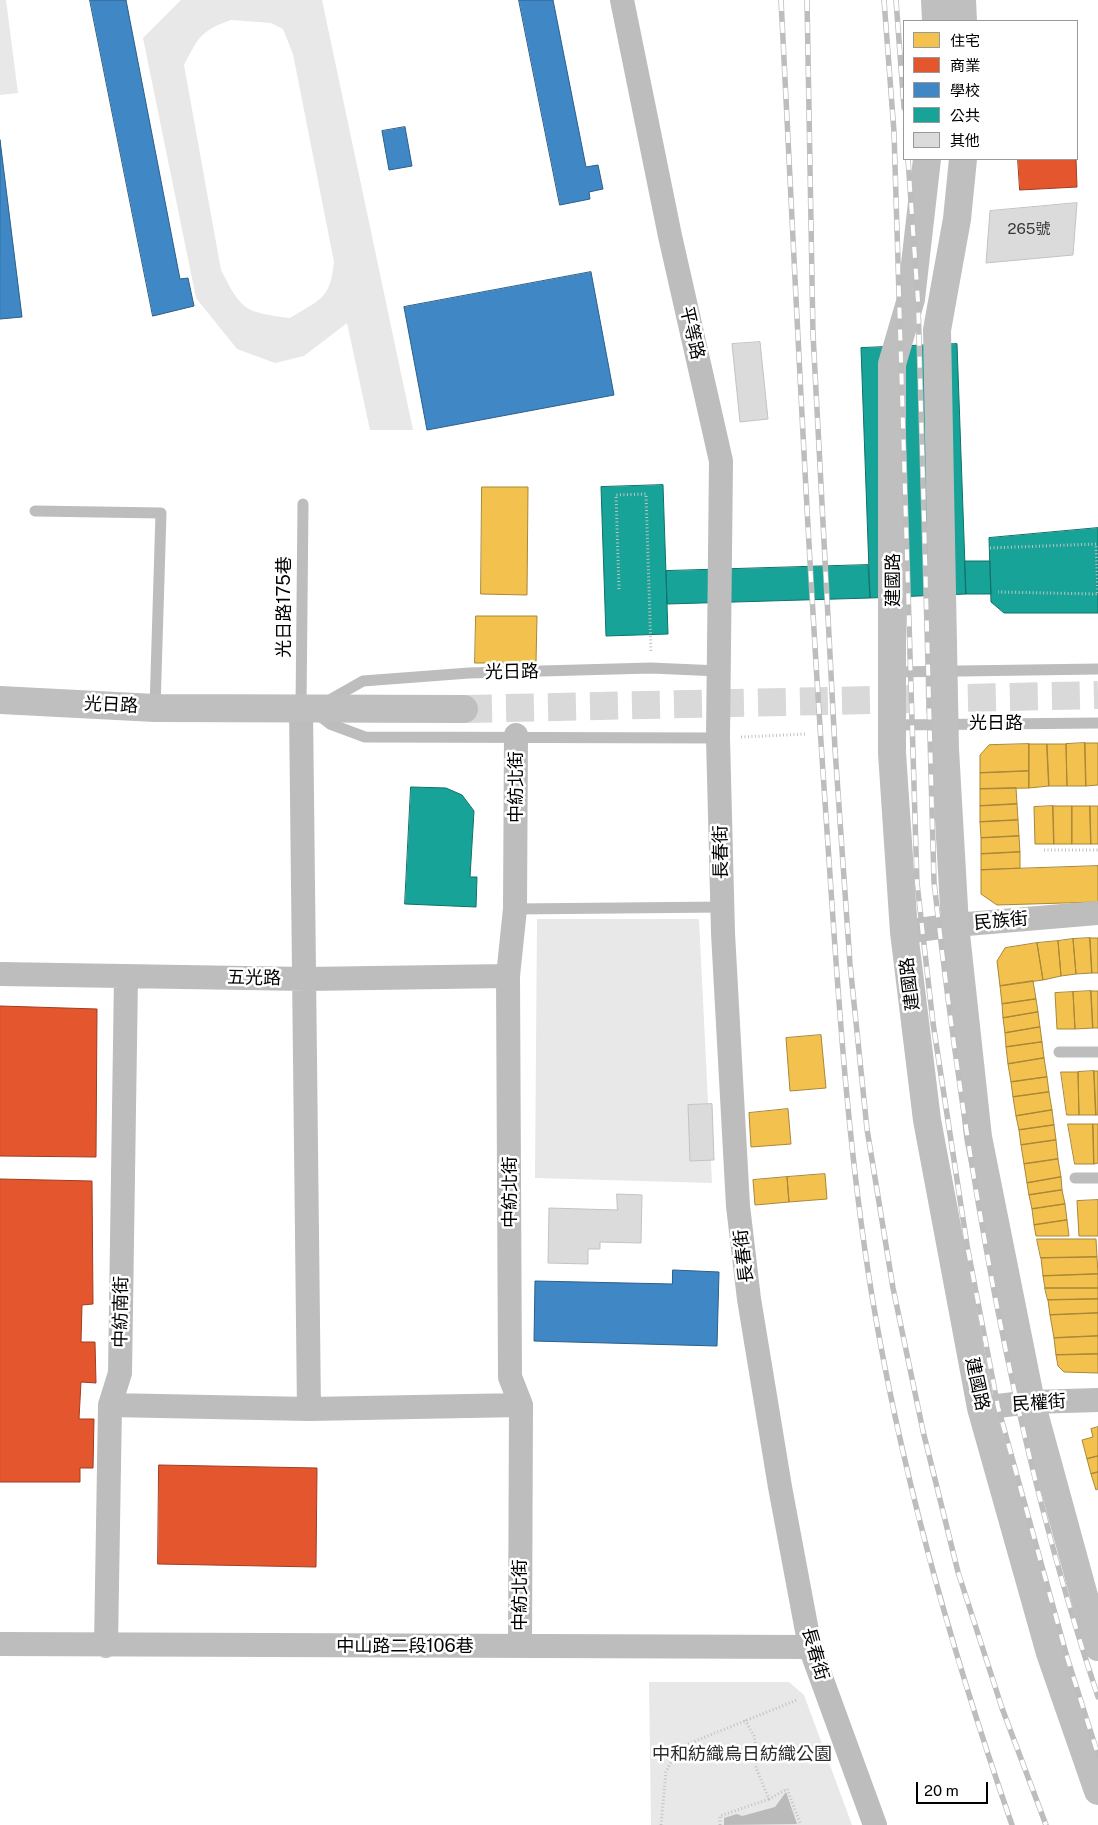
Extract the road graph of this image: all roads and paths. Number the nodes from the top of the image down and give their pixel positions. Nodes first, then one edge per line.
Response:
1 (622, 0) edge
2 (935, 0) edge
3 (962, 0) edge
4 (936, 20) edge
5 (964, 20) edge
6 (927, 160) edge
7 (963, 160) edge
8 (303, 504) dead end
9 (35, 511) dead end
10 (990, 548) dead end
11 (619, 589) dead end
12 (998, 592) dead end
13 (651, 635) dead end
14 (1098, 669) edge
15 (719, 671) junction
16 (892, 672) junction
17 (944, 672) junction
18 (0, 700) edge
19 (155, 708) junction
20 (306, 709) junction
21 (464, 709) tunnel mouth
22 (945, 723) junction
23 (1098, 723) edge
24 (893, 725) junction
25 (806, 734) dead end
26 (516, 736) junction
27 (718, 738) junction
28 (1044, 850) dead end
29 (1098, 850) edge
30 (722, 907) junction
31 (515, 909) junction
32 (1098, 913) edge
33 (954, 925) junction
34 (904, 932) junction
35 (0, 974) edge
36 (508, 976) junction
37 (126, 977) junction
38 (306, 979) junction
39 (1059, 1052) dead end
40 (1098, 1052) edge
41 (1075, 1178) dead end
42 (1098, 1178) edge
43 (1098, 1400) edge
44 (1031, 1402) junction
45 (110, 1405) junction
46 (521, 1405) junction
47 (981, 1408) junction
48 (309, 1409) junction
49 (0, 1644) edge
50 (106, 1646) junction
51 (520, 1646) junction
52 (810, 1647) junction
53 (1098, 1647) edge
54 (797, 1700) dead end
55 (745, 1720) junction
56 (1098, 1791) edge
57 (769, 1799) junction
58 (661, 1825) edge
59 (720, 1825) edge
60 (801, 1825) edge
61 (875, 1825) edge

1 - 15 street, 平等路
2 - 4 main road
3 - 5 main road
6 - 16 main road, 建國路
7 - 17 main road
8 - 20 lane, 光日路175巷
9 - 19 lane
10 - 12 path
11 - 13 path
14 - 17 lane
15 - 20 lane, 光日路
15 - 27 street, 長春街
16 - 17 lane
16 - 24 main road, 建國路
17 - 22 main road
18 - 19 main road, 光日路
19 - 20 main road, 光日路
20 - 21 main road, 光日路
20 - 26 lane
20 - 38 street
22 - 23 lane, 光日路
22 - 24 lane, 光日路
22 - 33 main road
24 - 34 main road, 建國路
25 - 27 path
26 - 27 lane
26 - 31 street, 中紡北街
27 - 30 street, 長春街
28 - 29 path
30 - 31 lane
30 - 52 street, 長春街
31 - 36 street, 中紡北街
32 - 33 street, 民族街
33 - 34 street, 民族街
33 - 44 main road
34 - 47 main road, 建國路
35 - 37 street, 五光路
36 - 38 street, 五光路
36 - 46 street, 中紡北街
37 - 38 street, 五光路
37 - 45 street, 中紡南街
38 - 48 street
39 - 40 lane
41 - 42 lane
43 - 44 street, 民權街
44 - 47 street, 民權街
44 - 53 main road
45 - 48 street
45 - 50 street, 中紡南街
46 - 48 street
46 - 51 street, 中紡北街
47 - 56 main road, 建國路
49 - 50 street, 中山路二段106巷
50 - 51 street, 中山路二段106巷
51 - 52 street, 中山路二段106巷
52 - 61 street, 長春街
54 - 55 path
55 - 57 path
55 - 58 path
57 - 59 path
57 - 60 path

